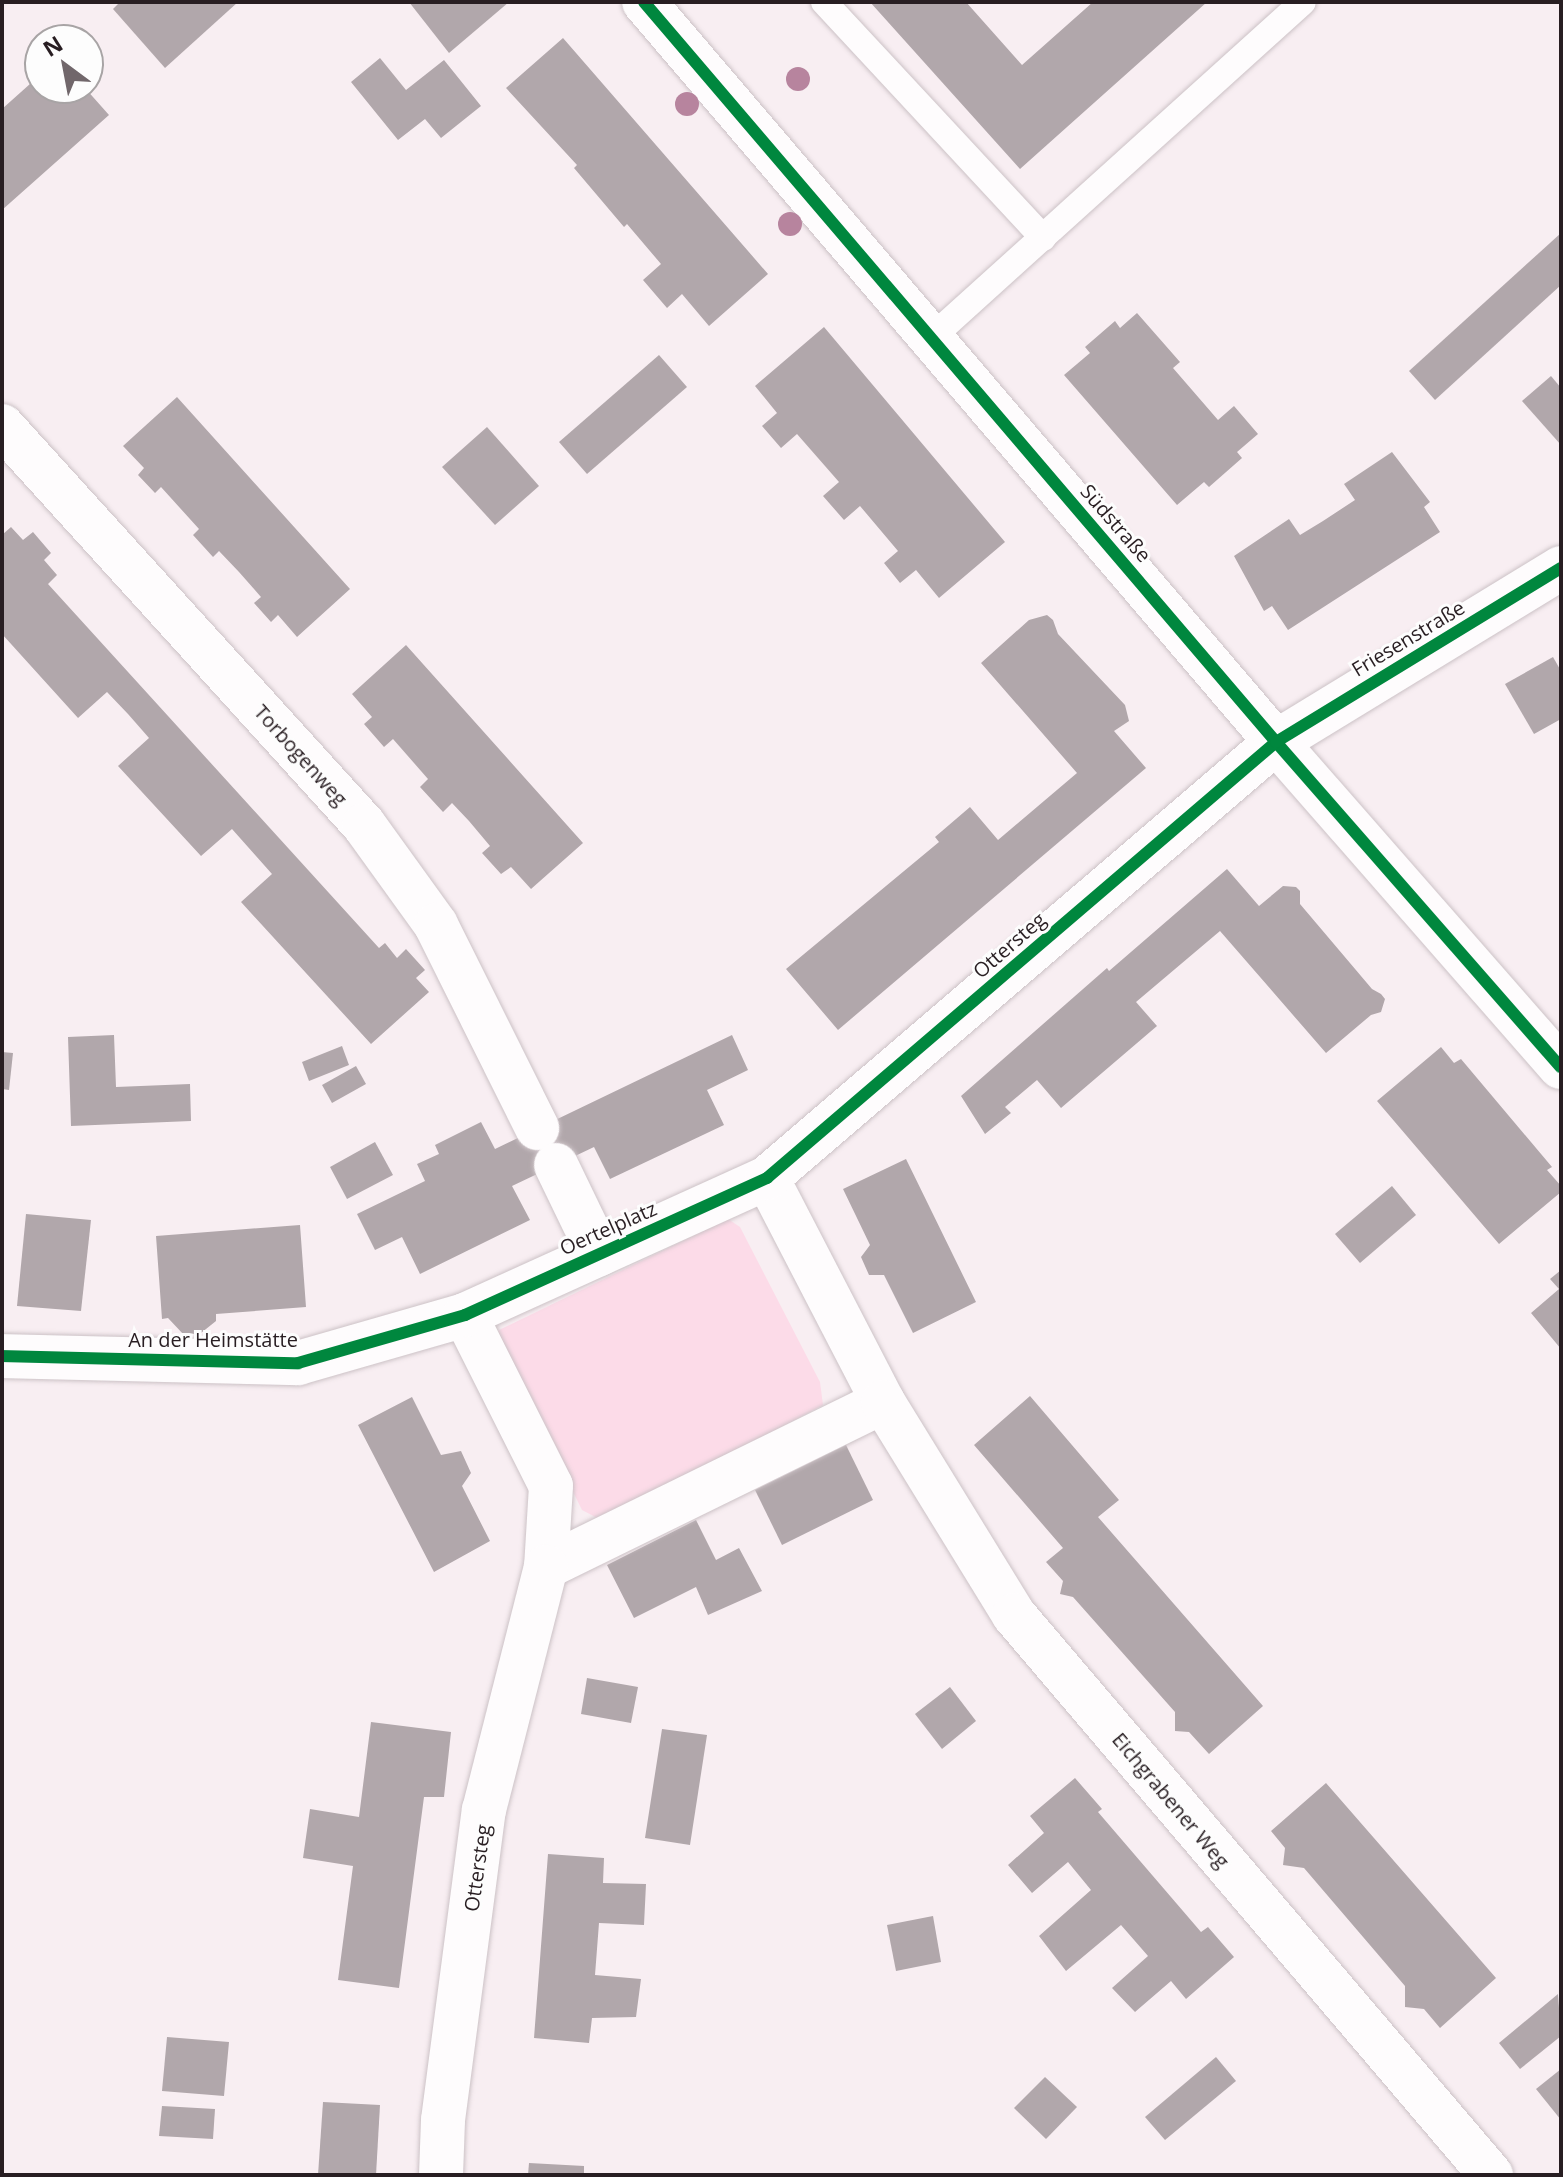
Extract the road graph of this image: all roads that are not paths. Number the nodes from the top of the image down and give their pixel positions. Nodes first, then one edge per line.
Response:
1 (644, 2) edge
2 (824, 2) edge
3 (1303, 2) edge
4 (1043, 238) junction
5 (931, 338) junction
6 (2, 426) edge
7 (1561, 568) edge
8 (1276, 742) junction
9 (1561, 1067) edge
10 (767, 1178) junction
11 (599, 1254) junction
12 (465, 1315) junction
13 (2, 1356) edge
14 (883, 1402) junction
15 (546, 1567) junction
16 (441, 2175) edge
17 (1491, 2175) edge

1 - 5 street, Südstraße
2 - 4 lane
3 - 4 lane
4 - 5 lane
5 - 8 street, Südstraße
6 - 11 street, Torbogenweg
7 - 8 street, Friesenstraße
8 - 9 street, Südstraße
8 - 10 street, Ottersteg
10 - 11 street, Oertelplatz
10 - 14 street
11 - 12 street, Oertelplatz
12 - 13 street, An der Heimstätte
12 - 15 street
14 - 15 street
14 - 17 street, Eichgrabener Weg
15 - 16 street, Ottersteg

